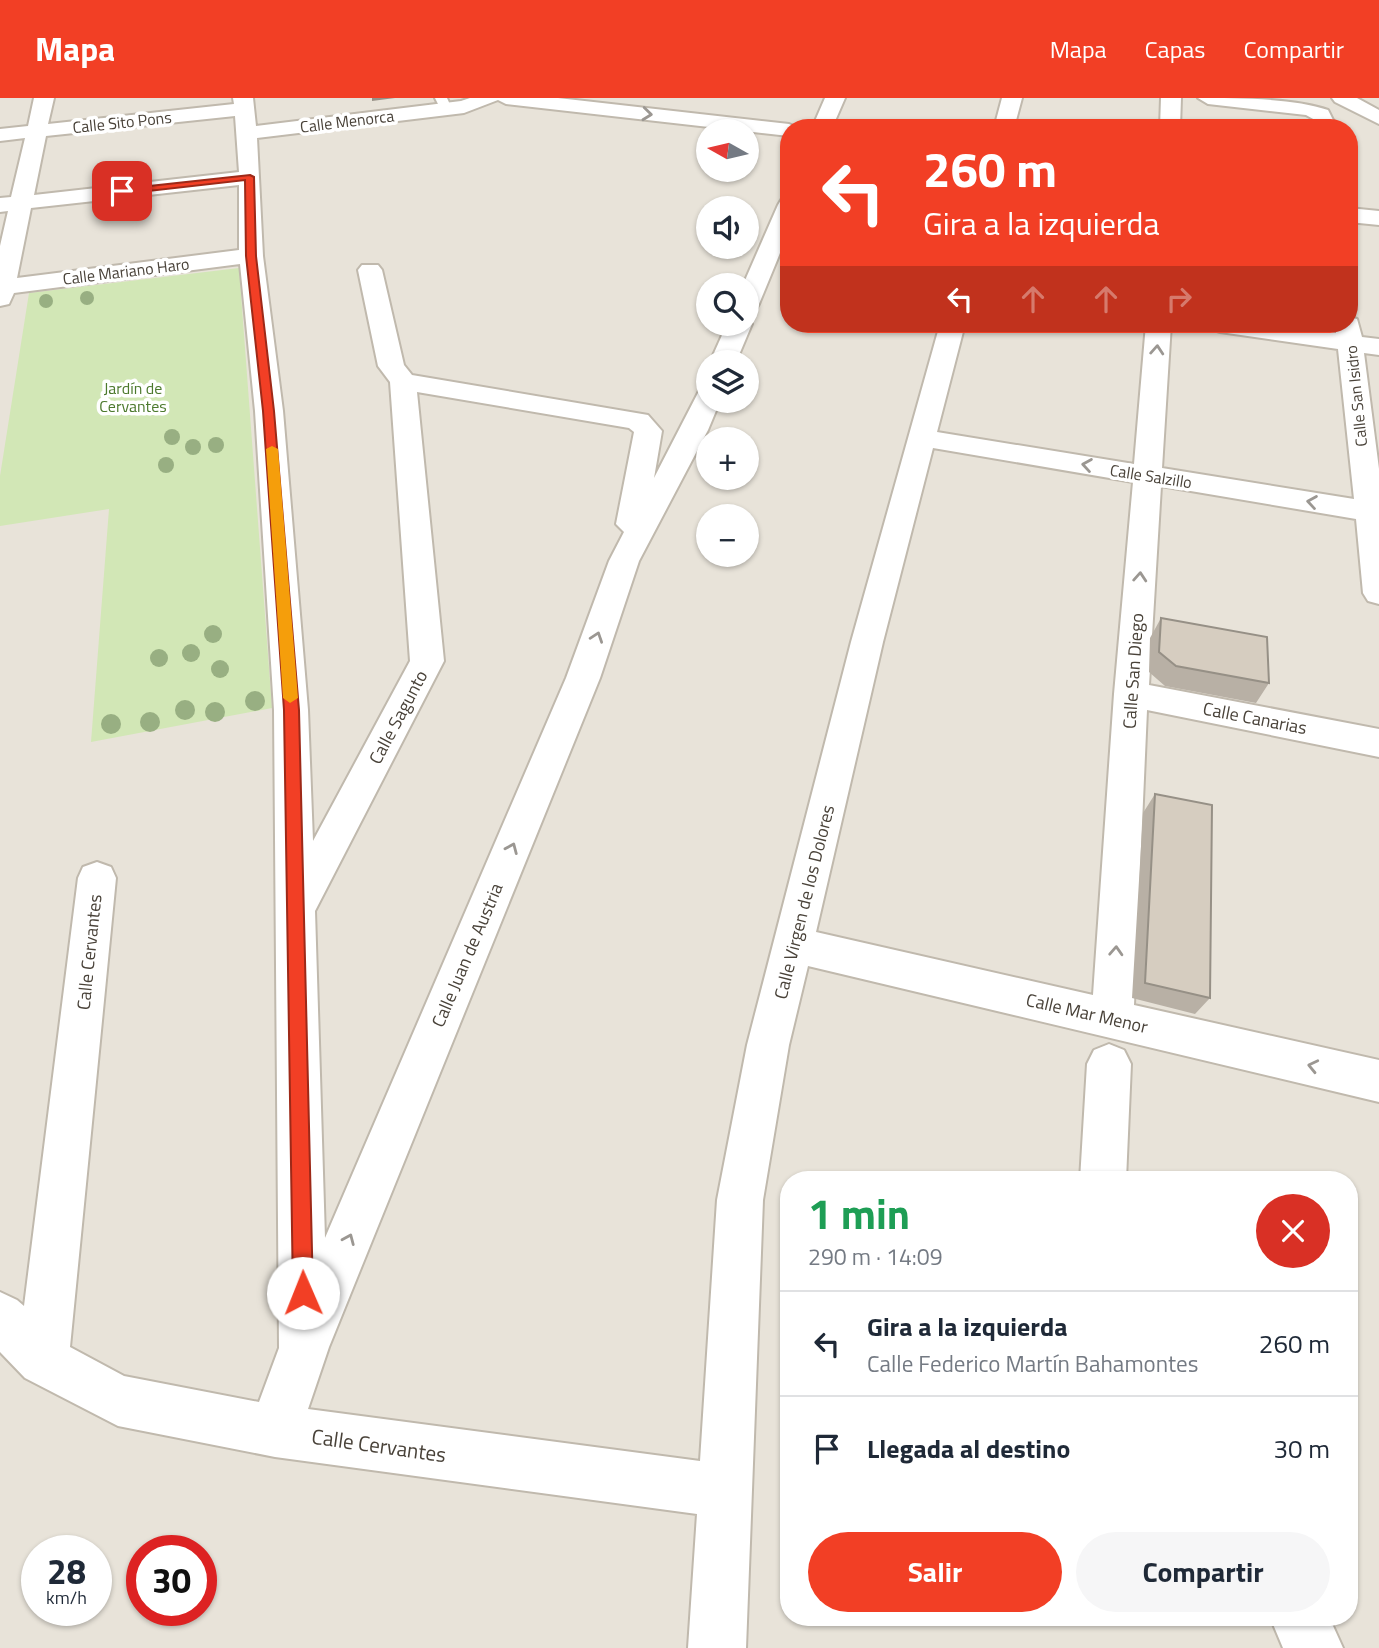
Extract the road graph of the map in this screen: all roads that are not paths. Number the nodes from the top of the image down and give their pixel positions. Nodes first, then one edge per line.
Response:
1 (44, 98) edge
2 (351, 98) edge
3 (489, 98) edge
4 (506, 98) edge
5 (732, 98) edge
6 (835, 98) edge
7 (1012, 98) edge
8 (1171, 98) edge
9 (1208, 98) edge
10 (1342, 98) edge
11 (443, 104) edge
12 (244, 113) edge
13 (1379, 118) edge
14 (696, 119) edge
15 (721, 119) edge
16 (826, 119) edge
17 (1006, 119) edge
18 (1170, 119) edge
19 (1319, 119) edge
20 (355, 121) junction
21 (760, 127) edge
22 (780, 129) edge
23 (38, 131) junction
24 (0, 135) edge
25 (250, 177) junction
26 (10, 204) edge
27 (1358, 216) edge
28 (1379, 218) edge
29 (780, 226) edge
30 (251, 256) junction
31 (370, 270) dead end
32 (759, 276) edge
33 (1, 291) edge
34 (950, 333) edge
35 (1158, 333) edge
36 (1349, 333) edge
37 (1379, 347) edge
38 (403, 382) junction
39 (701, 413) edge
40 (922, 438) junction
41 (1148, 475) junction
42 (1374, 513) edge
43 (624, 561) junction
44 (1379, 593) edge
45 (1130, 694) junction
46 (1379, 743) edge
47 (97, 878) dead end
48 (296, 910) junction
49 (794, 945) junction
50 (1112, 1019) junction
51 (1109, 1064) dead end
52 (1379, 1081) edge
53 (1103, 1171) edge
54 (0, 1317) edge
55 (304, 1348) junction
56 (43, 1360) junction
57 (275, 1431) junction
58 (726, 1491) junction
59 (1303, 1626) edge
60 (717, 1648) edge
61 (1314, 1648) edge

1 - 23 street
2 - 20 street
3 - 11 street, Calle Menorca
4 -> 14 street
5 - 15 street
6 - 16 street
7 - 17 street
8 - 18 street
9 - 19 street
10 - 13 street
11 - 20 street, Calle Menorca
12 - 20 street, Calle Menorca
12 - 23 street, Calle Sito Pons
12 - 25 street
21 - 22 street
23 - 24 street, Calle Sito Pons
23 - 26 street
25 - 26 street
25 - 30 street
26 - 33 street
27 - 28 street
29 - 32 street
30 - 33 street, Calle Mariano Haro
30 - 48 street
31 - 38 street, Calle Sagunto
34 - 40 street, Calle Virgen de los Dolores
41 -> 35 street, Calle San Diego
36 - 37 street
36 - 42 street, Calle San Isidro
38 - 43 street, Calle Juan de Austria
38 - 48 street, Calle Sagunto
39 - 43 street, Calle Juan de Austria
41 -> 40 street, Calle Salzillo
40 - 49 street, Calle Virgen de los Dolores
42 -> 41 street, Calle Salzillo
45 -> 41 street, Calle San Diego
42 - 44 street, Calle San Isidro
55 -> 43 street, Calle Juan de Austria
45 - 46 street, Calle Canarias
50 -> 45 street, Calle San Diego
47 - 56 street, Calle Cervantes
48 - 55 street
49 - 50 street, Calle Mar Menor
49 - 58 street, Calle Virgen de los Dolores
52 -> 50 street, Calle Mar Menor
51 - 53 street
54 - 56 street, Calle Cervantes
55 - 57 street, Calle Juan de Austria
56 - 57 street, Calle Cervantes
57 - 58 street, Calle Cervantes
58 - 60 street, Calle Virgen de los Dolores
59 - 61 street

